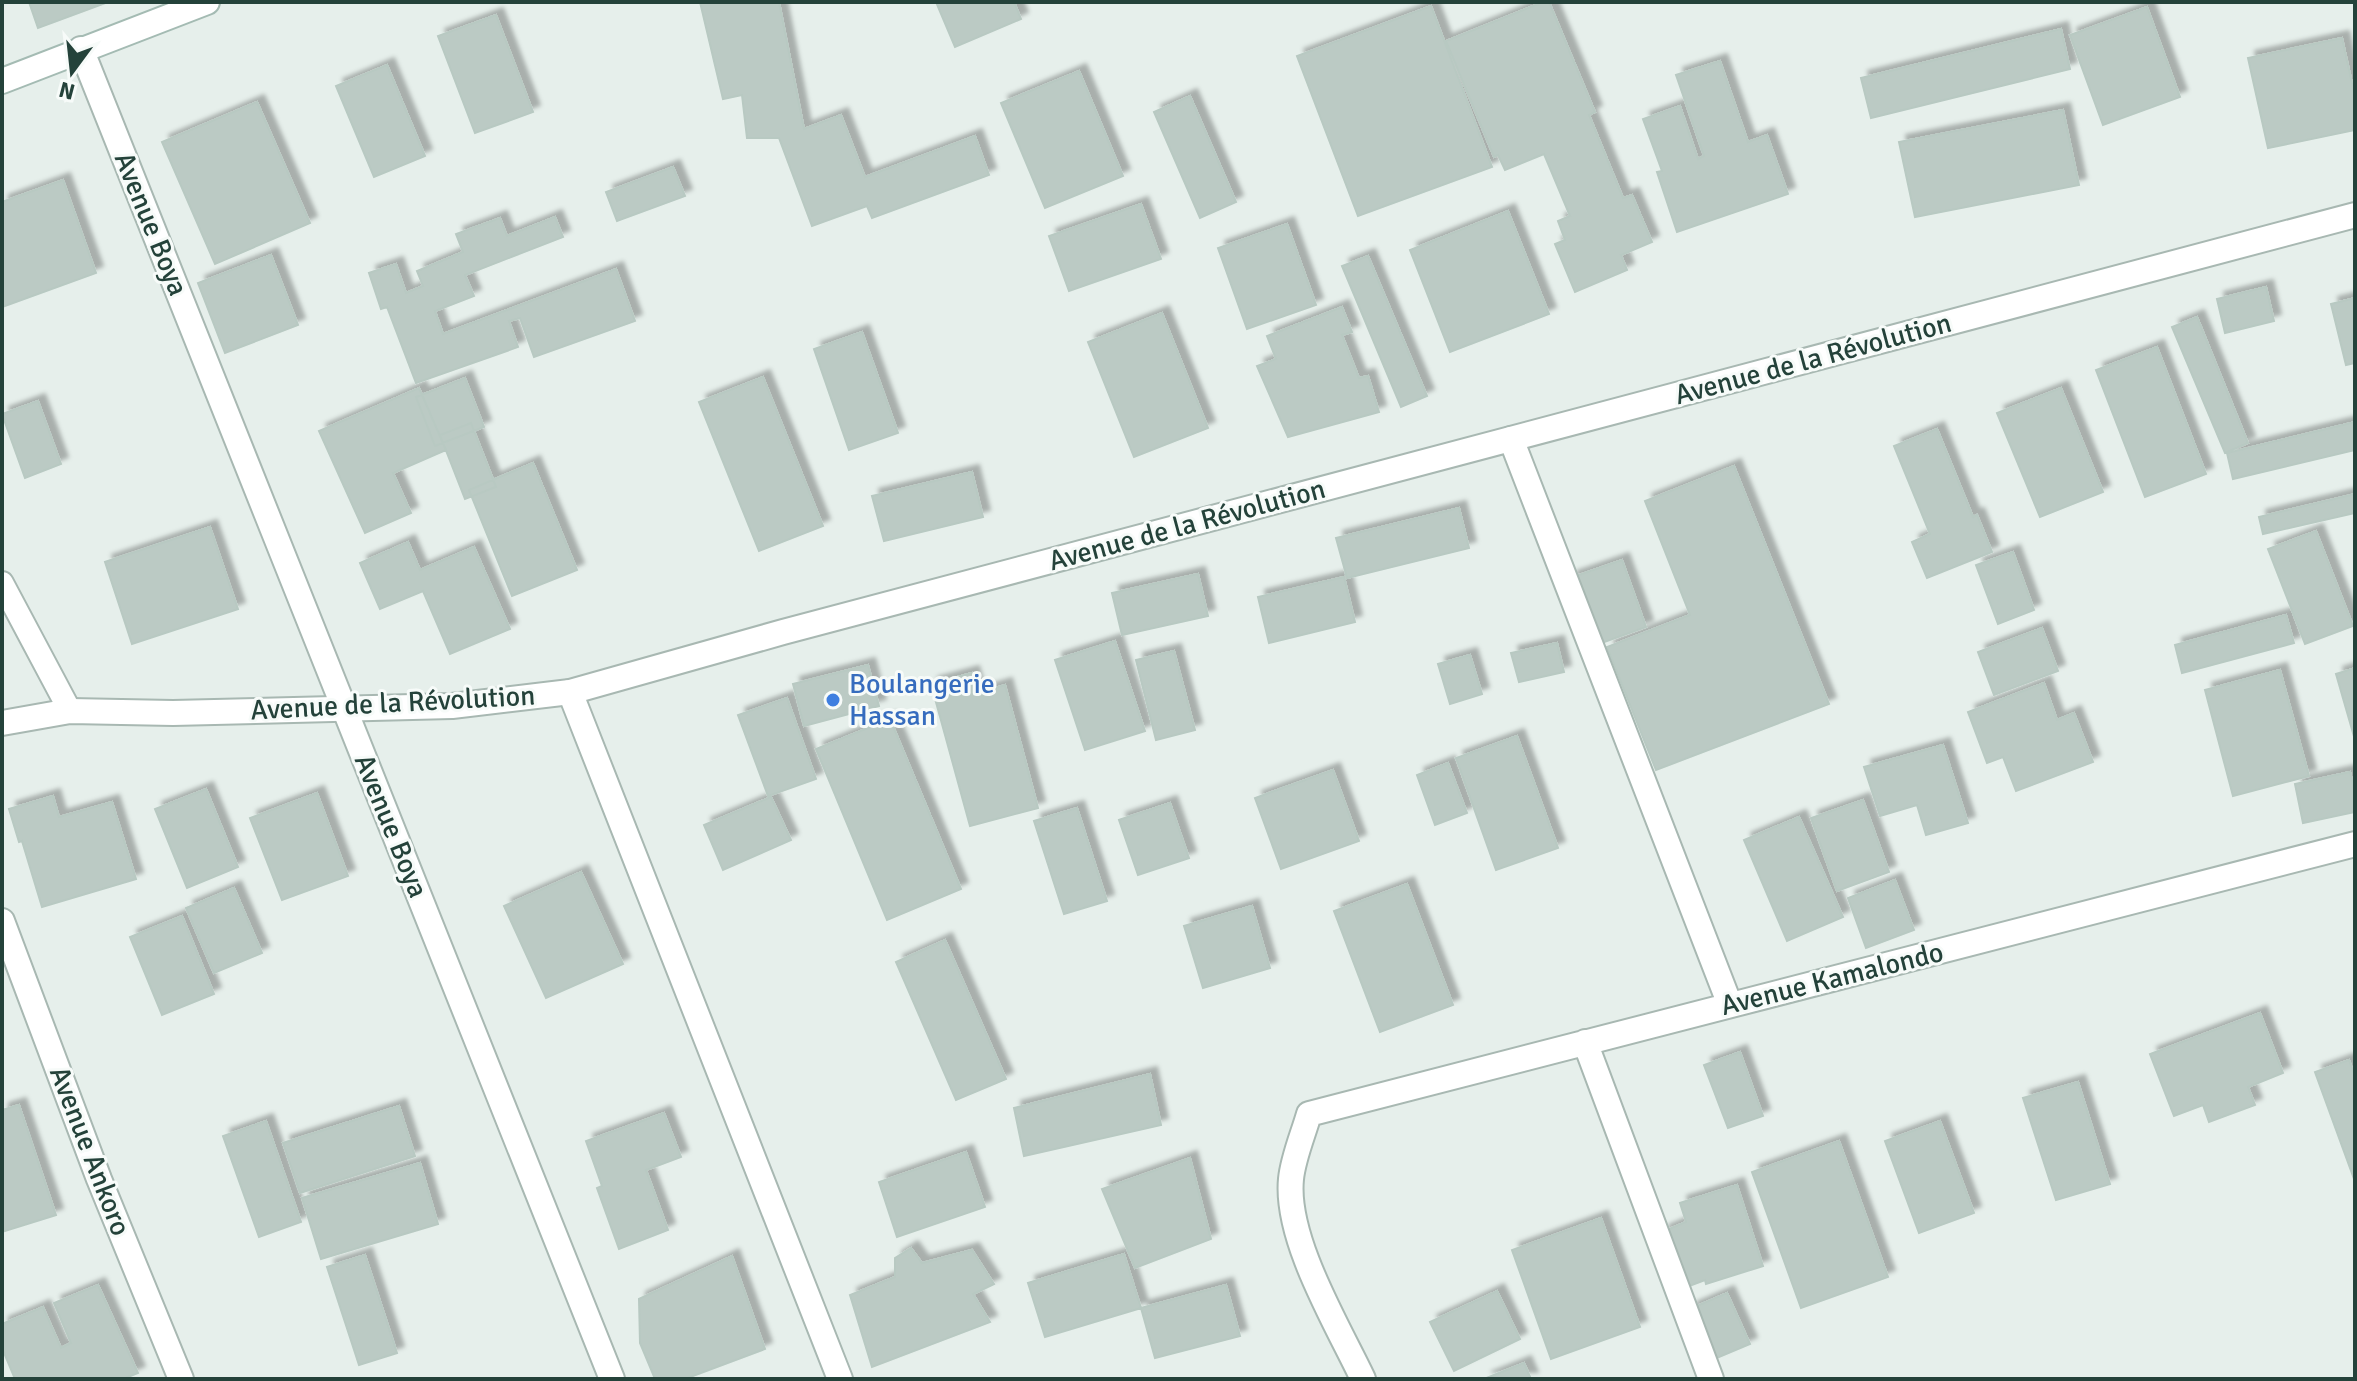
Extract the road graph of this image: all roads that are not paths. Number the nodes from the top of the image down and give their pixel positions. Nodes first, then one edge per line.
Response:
1 (207, 2) edge
2 (81, 49) junction
3 (2, 81) edge
4 (2355, 215) edge
5 (1511, 439) junction
6 (2, 583) edge
7 (570, 692) junction
8 (344, 710) junction
9 (70, 711) junction
10 (2, 723) edge
11 (2355, 844) edge
12 (2, 921) edge
13 (1730, 1005) junction
14 (1585, 1042) junction
15 (181, 1379) edge
16 (612, 1379) edge
17 (840, 1379) edge
18 (1363, 1379) edge
19 (1711, 1379) edge

1 - 2 street
2 - 3 street
2 - 8 street, Avenue Boya
4 - 5 street, Avenue de la Révolution
5 - 7 street, Avenue de la Révolution
5 - 13 street
6 - 9 lane
7 - 8 street, Avenue de la Révolution
7 - 17 street
8 - 9 street, Avenue de la Révolution
8 - 16 street, Avenue Boya
9 - 10 street, Avenue de la Révolution
11 - 13 street, Avenue Kamalondo
12 - 15 street, Avenue Ankoro
13 - 14 street, Avenue Kamalondo
14 - 18 street, Avenue Kamalondo
14 - 19 street

